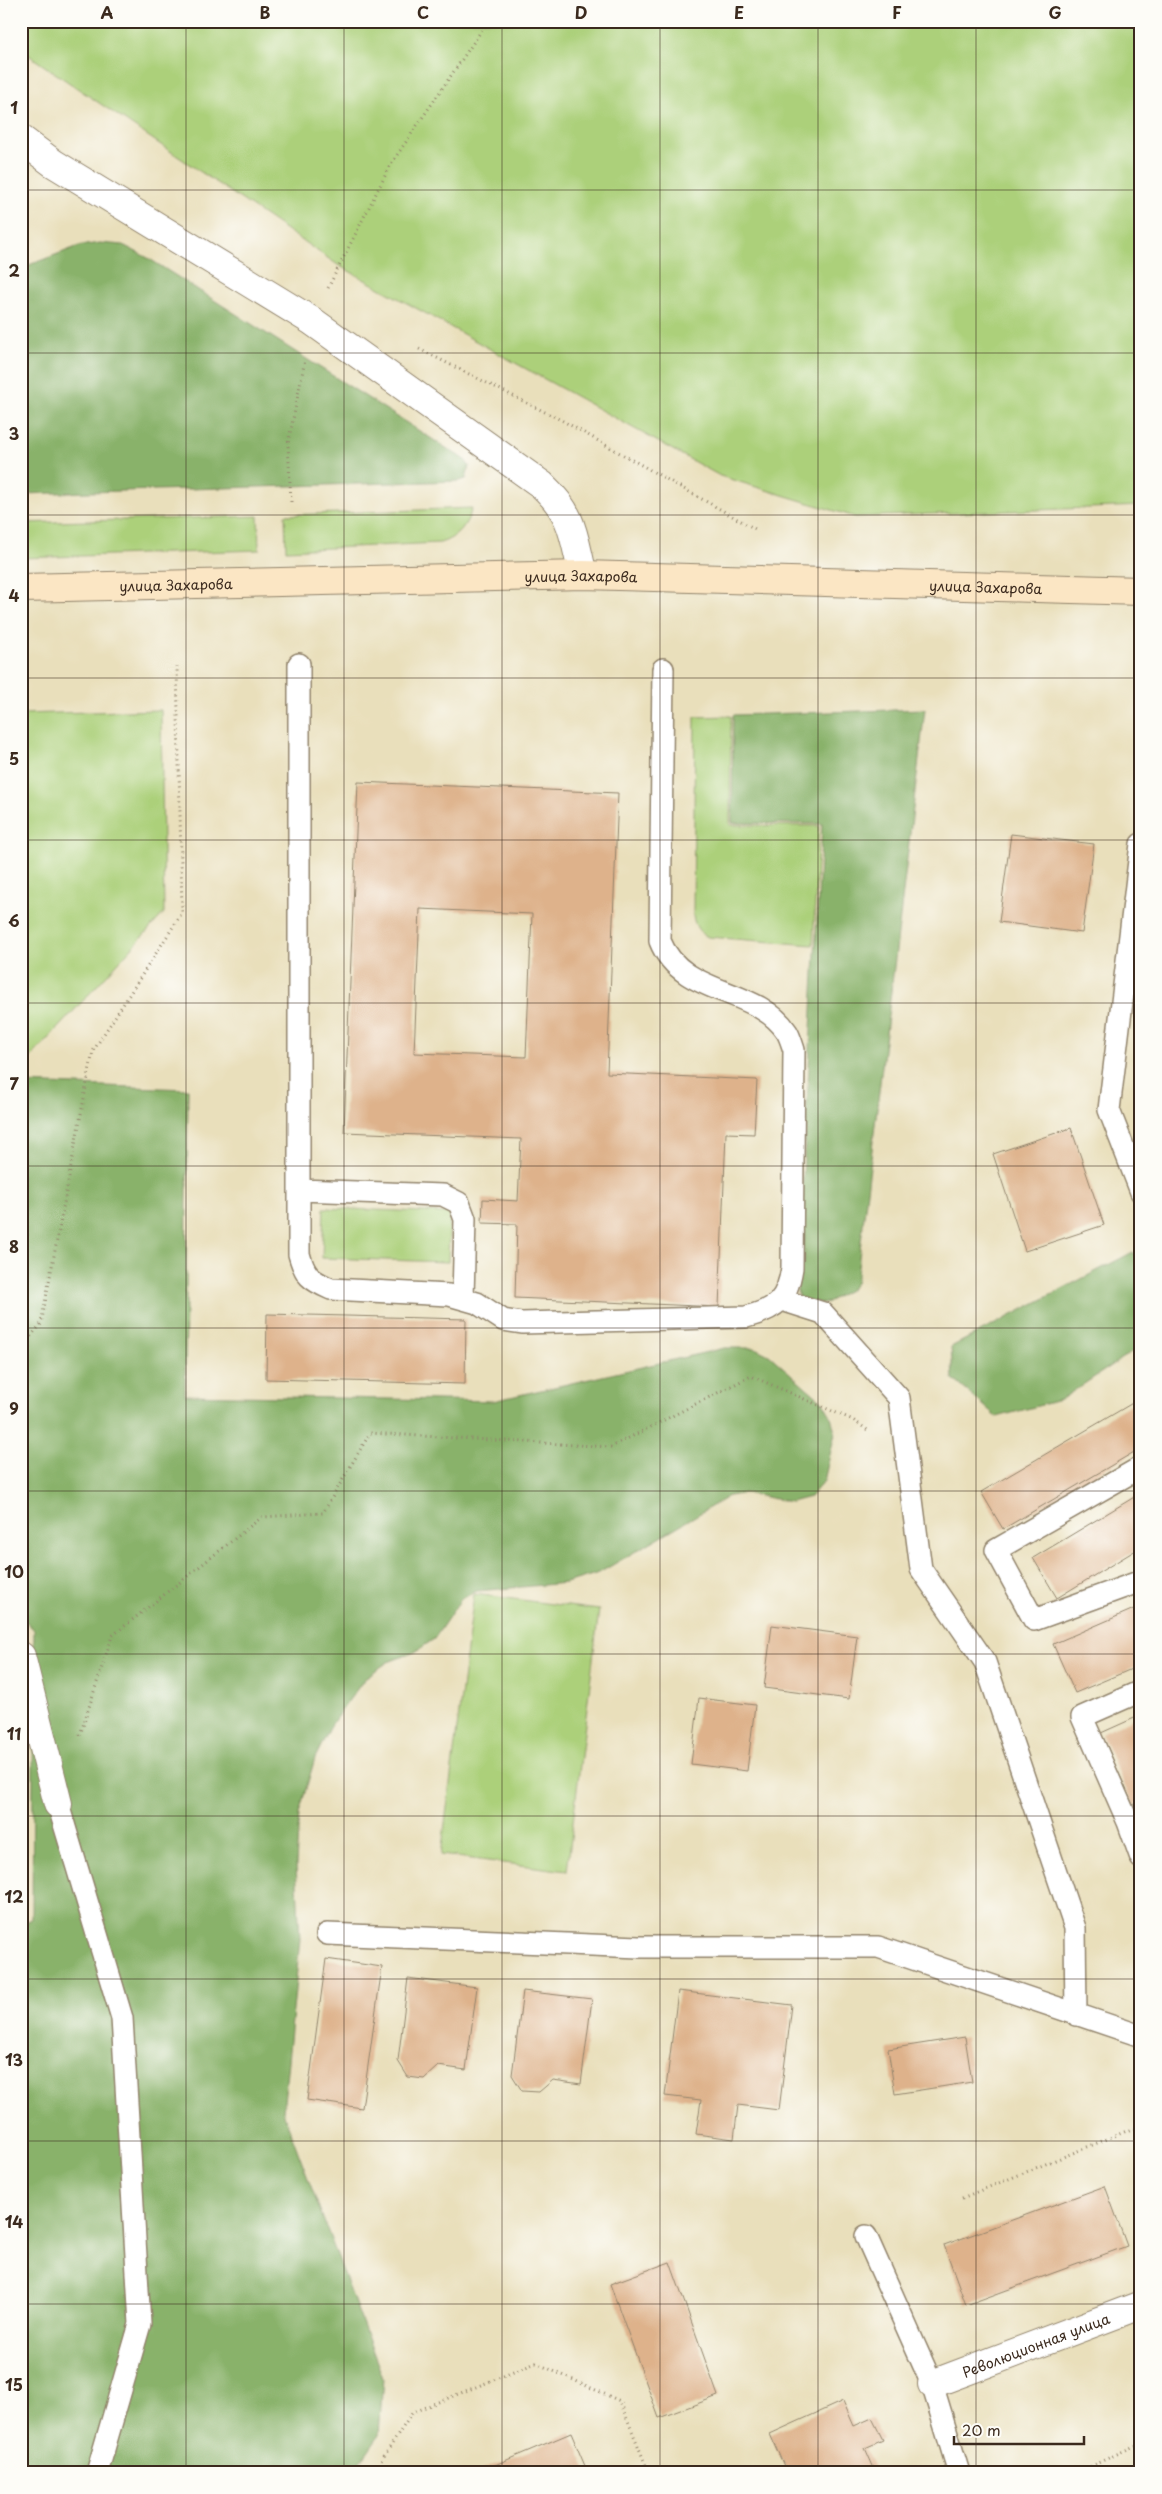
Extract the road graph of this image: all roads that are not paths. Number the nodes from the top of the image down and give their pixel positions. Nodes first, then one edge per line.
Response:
1 (21, 139) edge
2 (583, 575) junction
3 (21, 588) edge
4 (1141, 591) edge
5 (299, 664) dead end
6 (663, 669) dead end
7 (1141, 844) edge
8 (299, 1190) junction
9 (1141, 1192) edge
10 (463, 1298) junction
11 (782, 1300) junction
12 (1141, 1467) edge
13 (1141, 1581) edge
14 (21, 1656) edge
15 (1141, 1691) edge
16 (58, 1804) joint
17 (1134, 1819) edge
18 (1141, 1858) edge
19 (327, 1934) dead end
20 (1076, 2015) junction
21 (1141, 2036) edge
22 (866, 2236) dead end
23 (1141, 2304) edge
24 (932, 2384) junction
25 (97, 2473) edge
26 (959, 2473) edge

1 - 2 street
2 - 3 main road, улица Захарова
2 - 4 main road, улица Захарова
5 - 8 lane
6 - 11 lane
7 - 9 lane
8 - 10 lane
8 - 10 lane
10 - 11 lane
11 - 20 lane
12 - 13 lane
14 - 16 street
15 - 17 lane
16 - 25 lane
17 - 18 lane
19 - 20 lane
20 - 21 lane
22 - 24 lane
23 - 24 street, Революционная улица
24 - 26 lane

